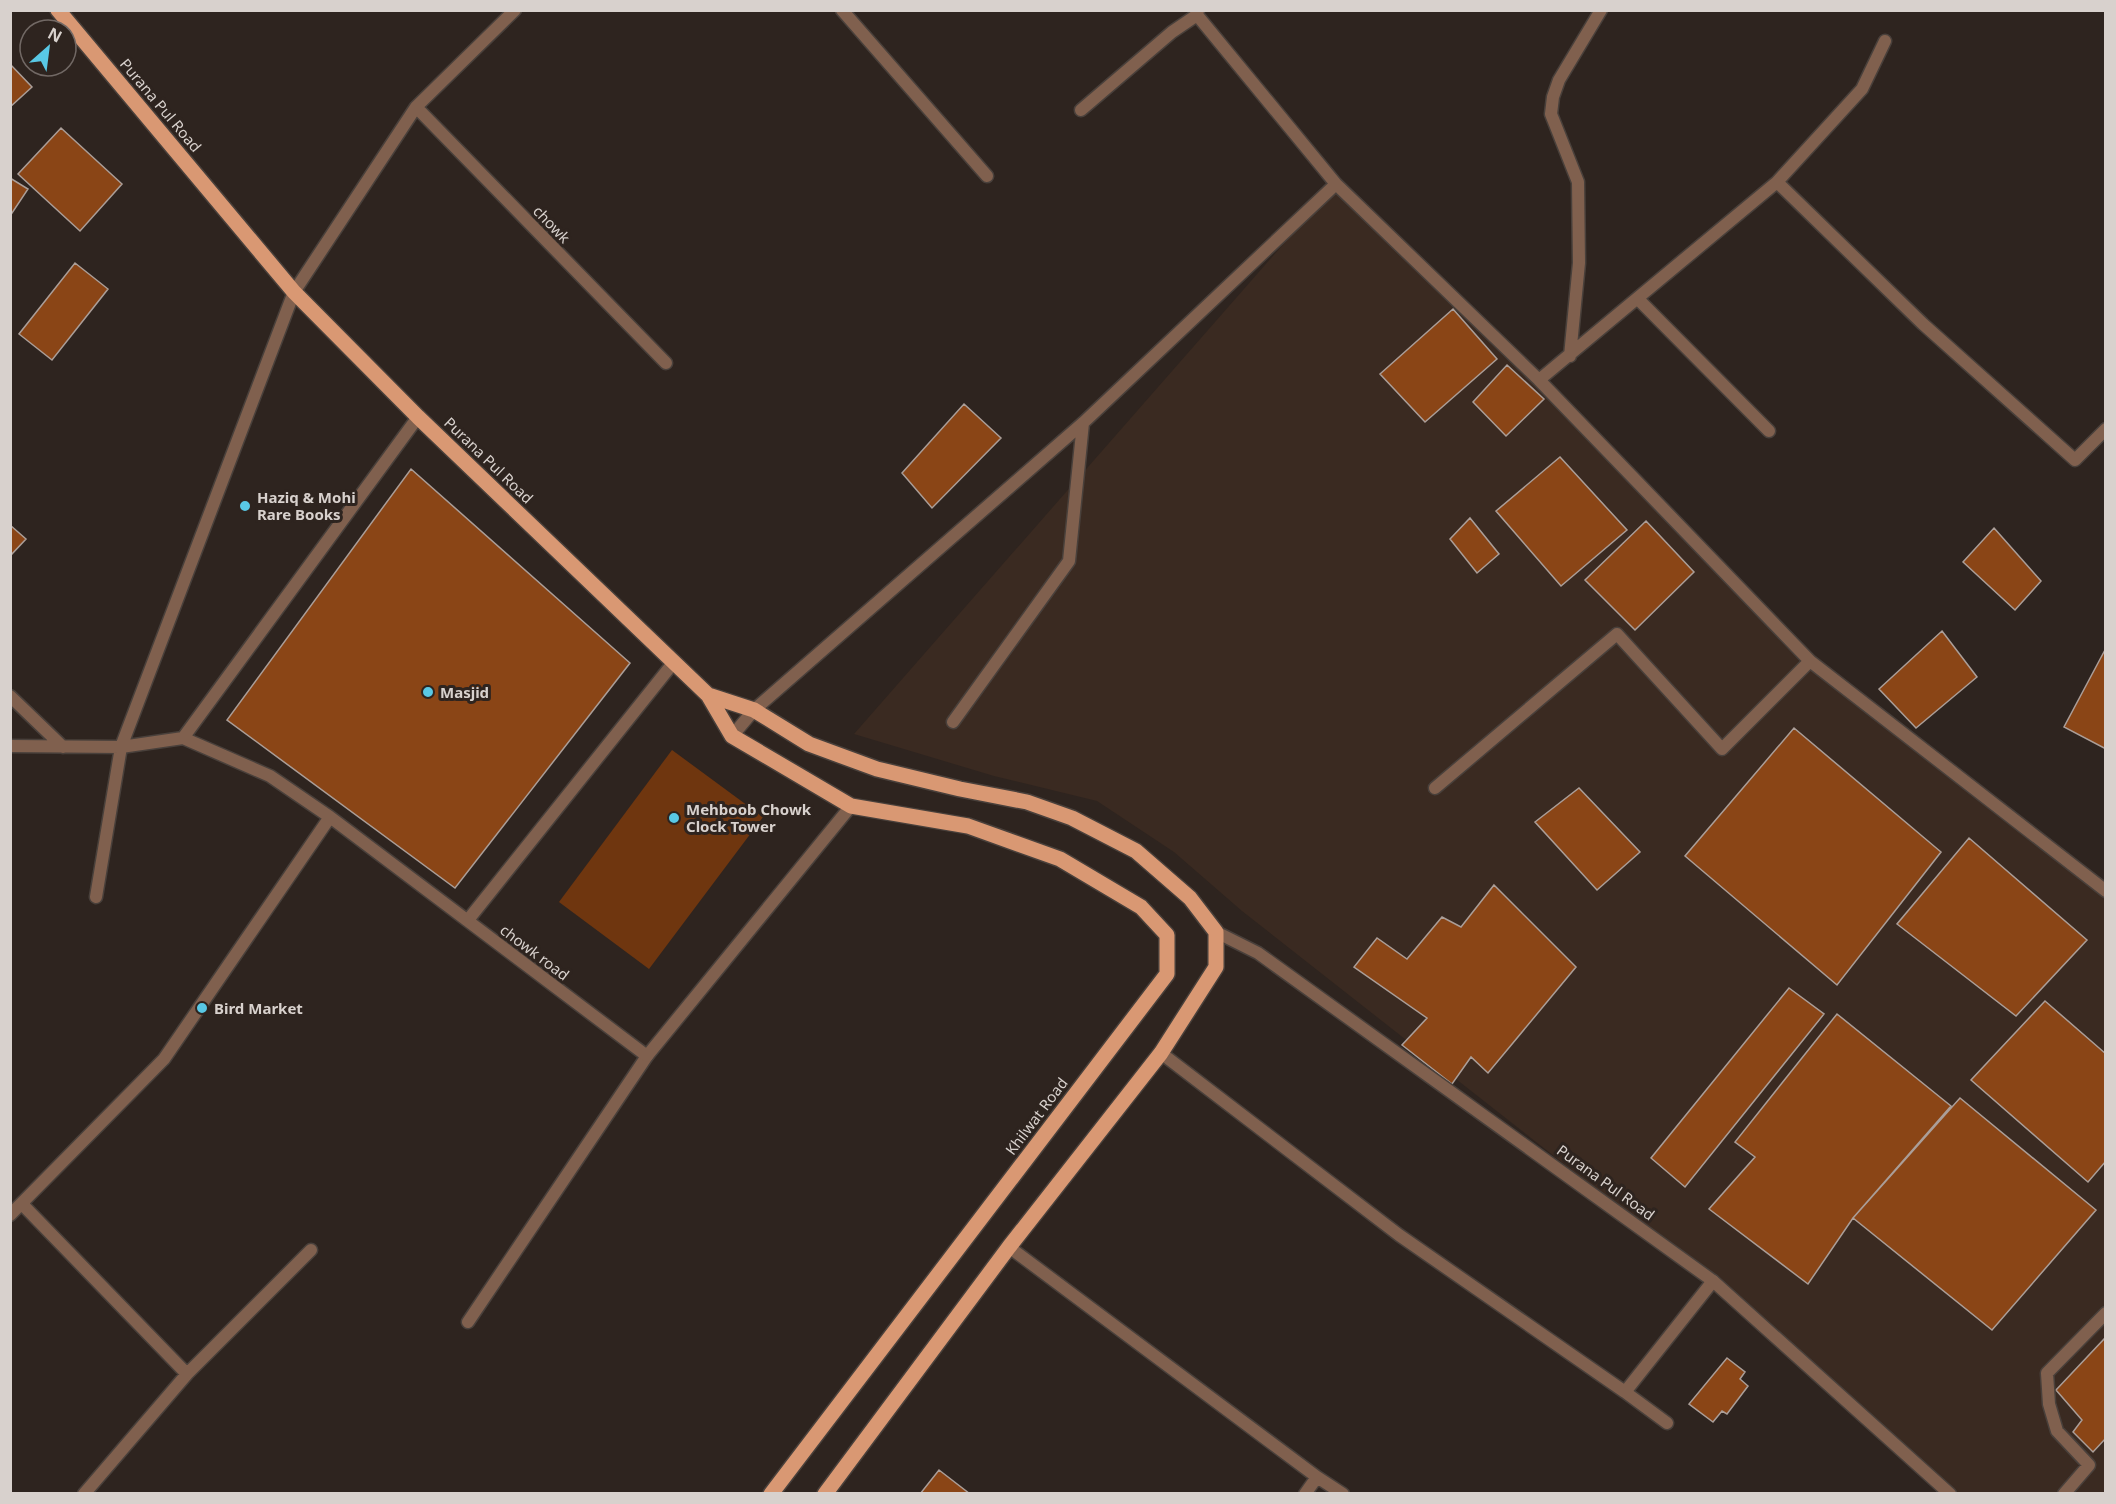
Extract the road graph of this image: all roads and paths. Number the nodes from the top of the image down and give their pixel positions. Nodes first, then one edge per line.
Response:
1 (58, 10) edge
2 (842, 10) edge
3 (1601, 10) edge
4 (509, 12) edge
5 (1197, 13) edge
6 (1885, 41) dead end
7 (416, 107) junction
8 (1081, 110) dead end
9 (987, 176) dead end
10 (1777, 182) junction
11 (1336, 184) junction
12 (294, 292) junction
13 (1638, 299) junction
14 (1570, 356) junction
15 (666, 363) dead end
16 (1539, 380) junction
17 (418, 417) junction
18 (1083, 423) junction
19 (2106, 429) edge
20 (1768, 431) dead end
21 (1810, 661) junction
22 (674, 662) junction
23 (708, 695) junction
24 (10, 696) edge
25 (754, 710) junction
26 (953, 722) dead end
27 (732, 736) junction
28 (183, 738) junction
29 (10, 746) edge
30 (63, 747) junction
31 (121, 747) junction
32 (1435, 788) dead end
33 (851, 806) junction
34 (330, 818) junction
35 (968, 826) joint
36 (2106, 891) edge
37 (96, 897) dead end
38 (468, 920) junction
39 (1216, 932) junction
40 (1161, 1053) junction
41 (647, 1056) junction
42 (22, 1204) junction
43 (10, 1215) edge
44 (1009, 1247) junction
45 (311, 1250) dead end
46 (1713, 1281) junction
47 (2106, 1313) edge
48 (468, 1322) dead end
49 (186, 1374) junction
50 (1625, 1392) junction
51 (1667, 1423) dead end
52 (1317, 1477) junction
53 (84, 1494) edge
54 (771, 1494) edge
55 (825, 1494) edge
56 (1305, 1494) edge
57 (1343, 1494) edge
58 (1950, 1494) edge
59 (2064, 1494) edge

1 - 12 main road, Purana Pul Road
2 - 9 street
3 - 14 street
4 - 7 street
5 - 8 street
5 - 11 street
6 - 10 street
7 - 12 street
7 - 15 street, chowk
10 - 13 street
10 - 19 street
11 - 16 street
11 - 18 street
12 - 17 main road, Purana Pul Road
12 - 31 street
13 - 14 street
13 - 20 street
14 - 16 street
16 - 21 street
17 - 22 main road, Purana Pul Road
17 - 28 street
18 - 25 street
18 - 26 street
21 - 32 street
21 - 36 street
22 - 23 main road, Purana Pul Road
22 - 38 street
23 - 25 main road
23 - 27 main road, Purana Pul Road
24 - 30 street
25 - 27 street
25 - 39 main road
27 - 33 main road, Purana Pul Road
28 - 31 street
28 - 34 street, chowk road
29 - 30 street
30 - 31 street
31 - 37 street
33 - 35 main road, Purana Pul Road
33 - 41 street
34 - 38 street, chowk road
34 - 42 street
35 - 54 main road, Khilwat Road
38 - 41 street, chowk road
39 - 40 main road
39 - 46 street, Purana Pul Road
40 - 44 main road
40 - 50 street
41 - 48 street
42 - 43 street
42 - 49 street
44 - 52 street
44 - 55 main road
45 - 49 street
46 - 50 street
46 - 58 street, Purana Pul Road
47 - 59 street
49 - 53 street
50 - 51 street
52 - 56 street
52 - 57 street

